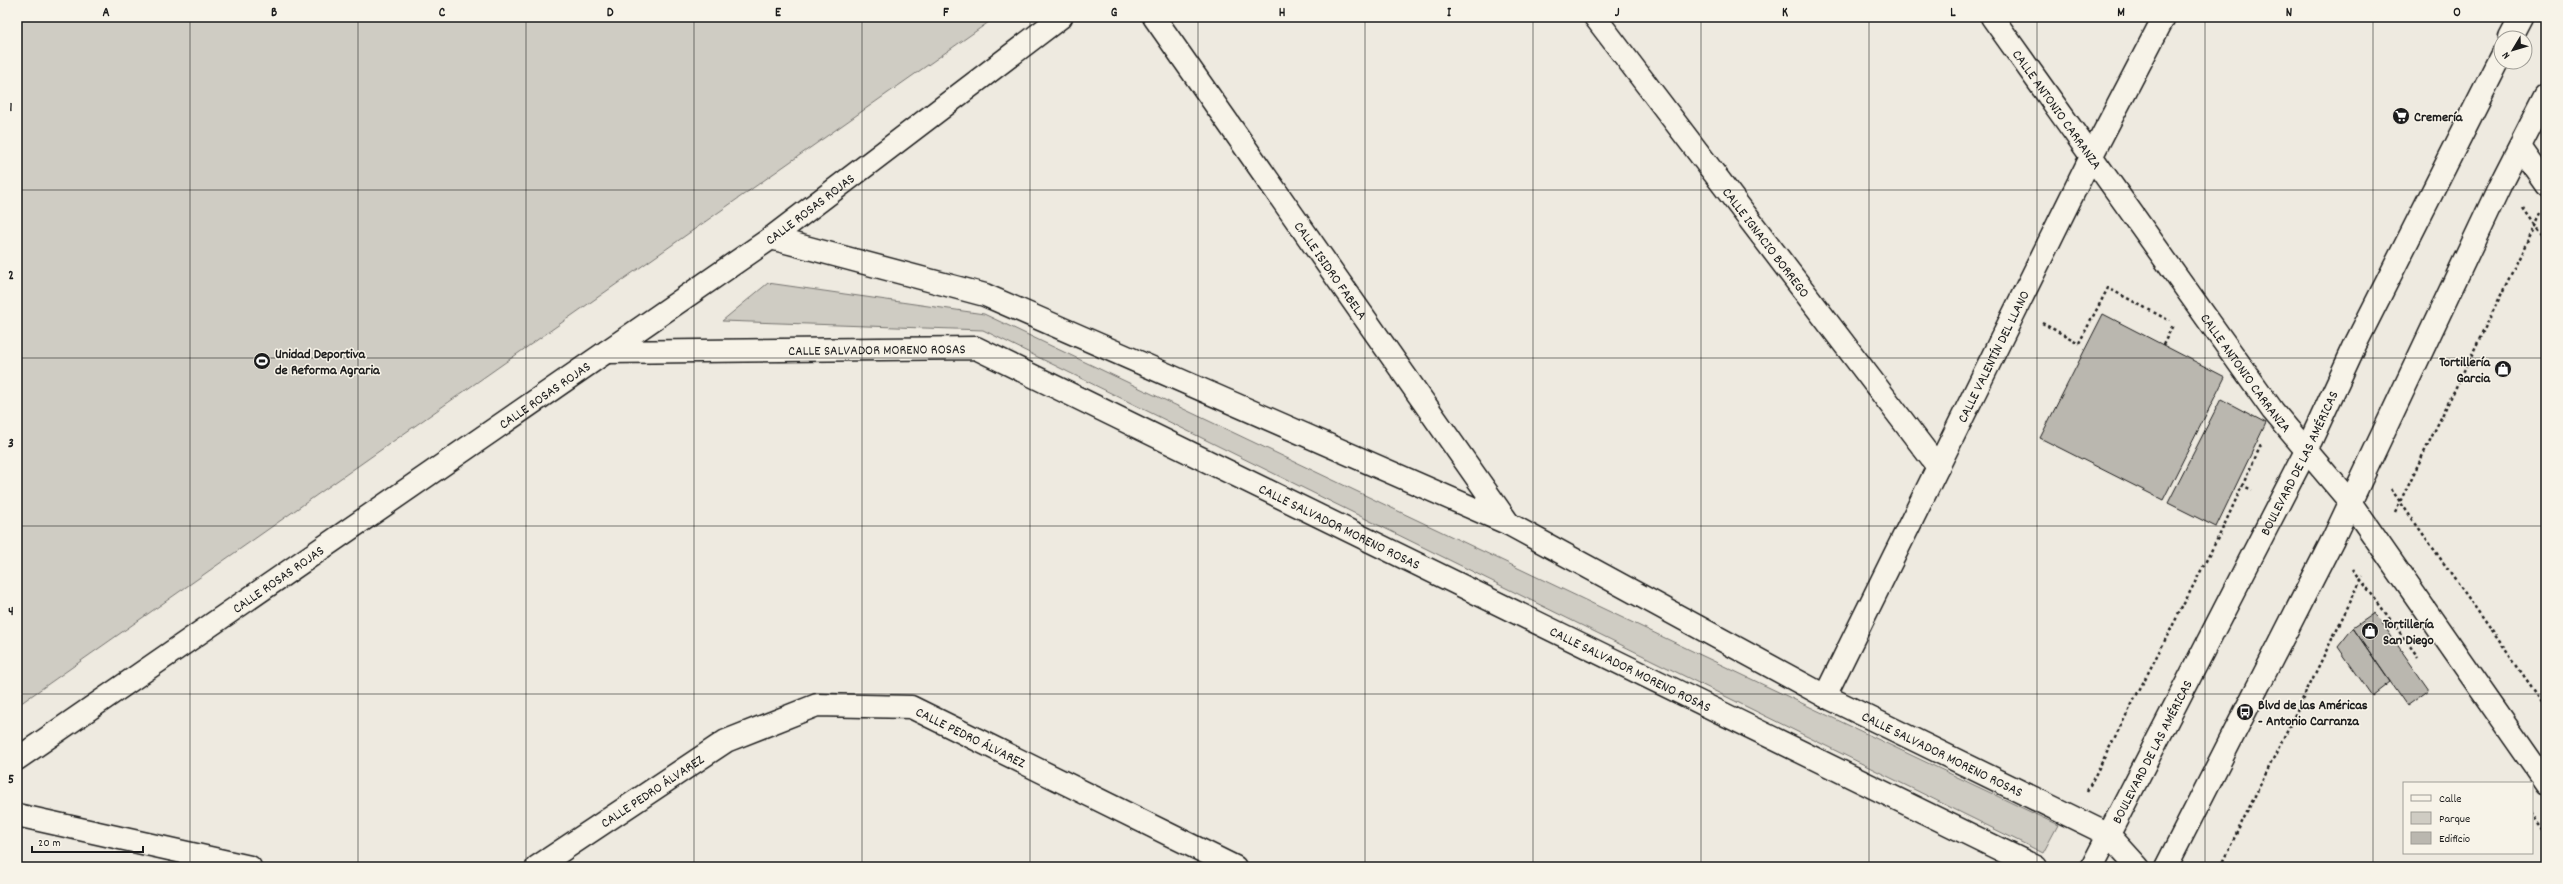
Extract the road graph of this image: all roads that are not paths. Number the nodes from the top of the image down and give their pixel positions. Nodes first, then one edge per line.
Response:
1 (1061, 17) edge
2 (1154, 17) edge
3 (1595, 17) edge
4 (1992, 17) edge
5 (2164, 17) edge
6 (2520, 17) edge
7 (2514, 30) edge
8 (2494, 70) edge
9 (2546, 95) edge
10 (2520, 147) junction
11 (2091, 157) junction
12 (2546, 184) edge
13 (771, 238) junction
14 (606, 352) junction
15 (2306, 451) junction
16 (1938, 467) junction
17 (2350, 502) junction
18 (1509, 524) junction
19 (1824, 696) junction
20 (17, 759) edge
21 (2546, 783) edge
22 (17, 815) edge
23 (2109, 835) junction
24 (250, 867) edge
25 (537, 867) edge
26 (1235, 867) edge
27 (2036, 867) edge
28 (2092, 867) edge
29 (2138, 867) edge
30 (2166, 867) edge

1 - 13 street, CALLE ROSAS ROJAS
2 - 18 street, CALLE ISIDRO FABELA
3 - 16 street, CALLE IGNACIO BORREGO
4 - 11 street, CALLE ANTONIO CARRANZA
5 - 11 street, CALLE VALENTÍN DEL LLANO
6 - 7 street
8 - 15 street, BOULEVARD DE LAS AMÉRICAS
9 - 10 street
10 - 12 street
10 - 17 street
11 - 15 street, CALLE ANTONIO CARRANZA
11 - 16 street, CALLE VALENTÍN DEL LLANO
13 - 14 street, CALLE ROSAS ROJAS
13 - 18 street, CALLE SALVADOR MORENO ROSAS
14 - 20 street, CALLE ROSAS ROJAS
14 - 27 street, CALLE SALVADOR MORENO ROSAS
15 - 17 street, CALLE ANTONIO CARRANZA
15 - 23 street, BOULEVARD DE LAS AMÉRICAS
16 - 19 street, CALLE VALENTÍN DEL LLANO
17 - 21 street, CALLE ANTONIO CARRANZA
17 - 30 street
18 - 19 street, CALLE SALVADOR MORENO ROSAS
19 - 23 street, CALLE SALVADOR MORENO ROSAS
22 - 24 street
23 - 28 street, BOULEVARD DE LAS AMÉRICAS
23 - 29 street, CALLE SALVADOR MORENO ROSAS
25 - 26 street, CALLE PEDRO ÁLVAREZ

